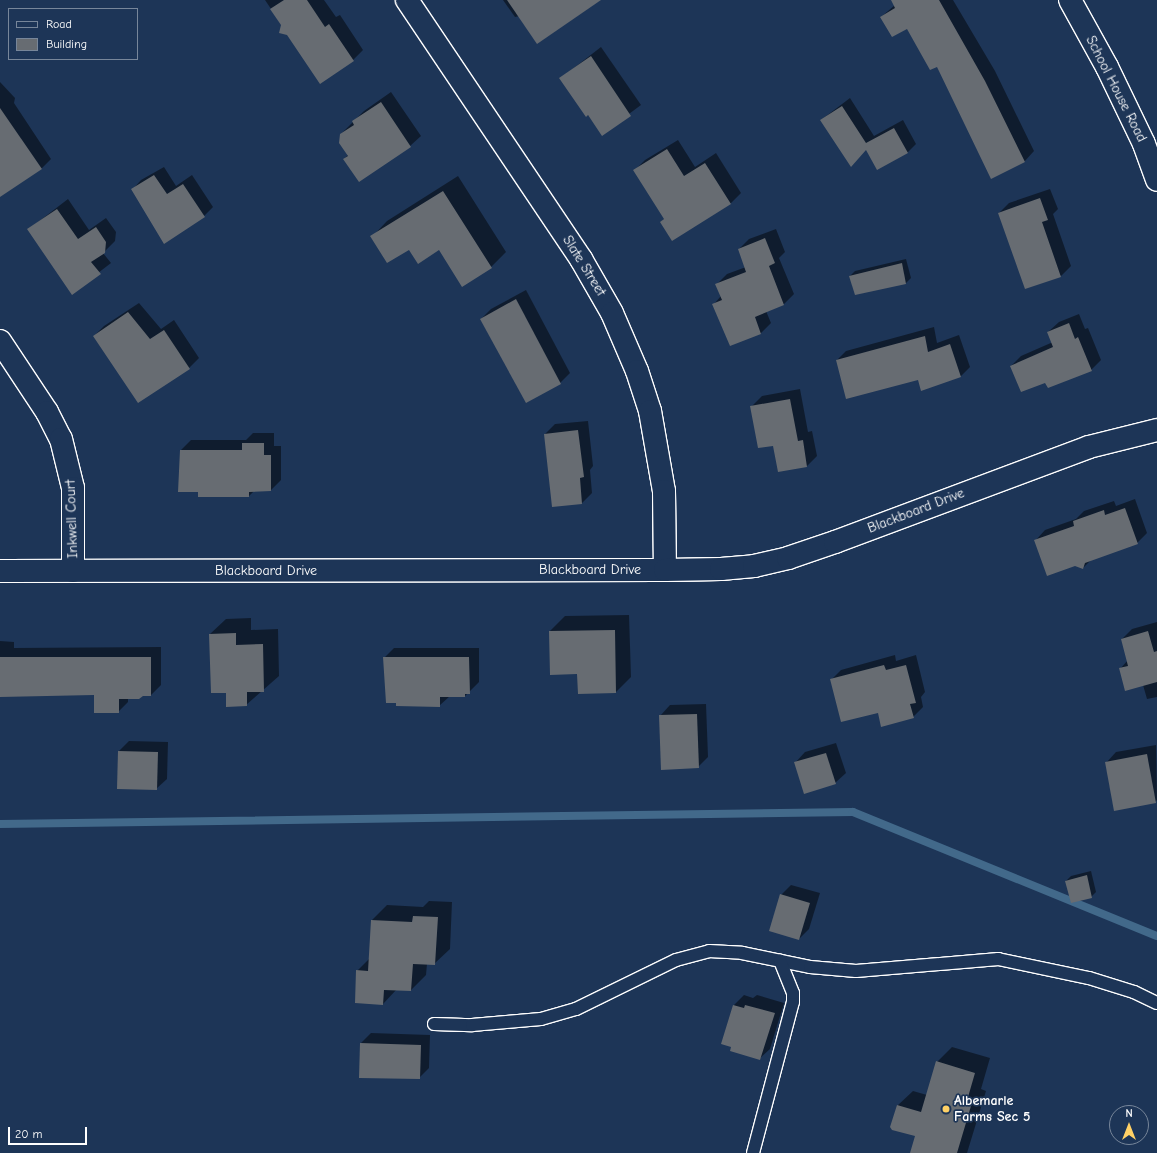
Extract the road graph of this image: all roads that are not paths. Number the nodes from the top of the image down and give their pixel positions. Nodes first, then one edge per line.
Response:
1 (407, 0) edge
2 (1070, 0) edge
3 (1157, 180) edge
4 (0, 341) edge
5 (1157, 430) edge
6 (665, 570) junction
7 (0, 571) edge
8 (74, 571) junction
9 (780, 960) junction
10 (1157, 1003) edge
11 (434, 1024) dead end
12 (753, 1153) edge

1 - 6 street, Slate Street
2 - 3 street, School House Road
4 - 8 street, Inkwell Court
5 - 6 street, Blackboard Drive
6 - 8 street, Blackboard Drive
7 - 8 street, Blackboard Drive
9 - 10 lane
9 - 11 lane
9 - 12 lane

